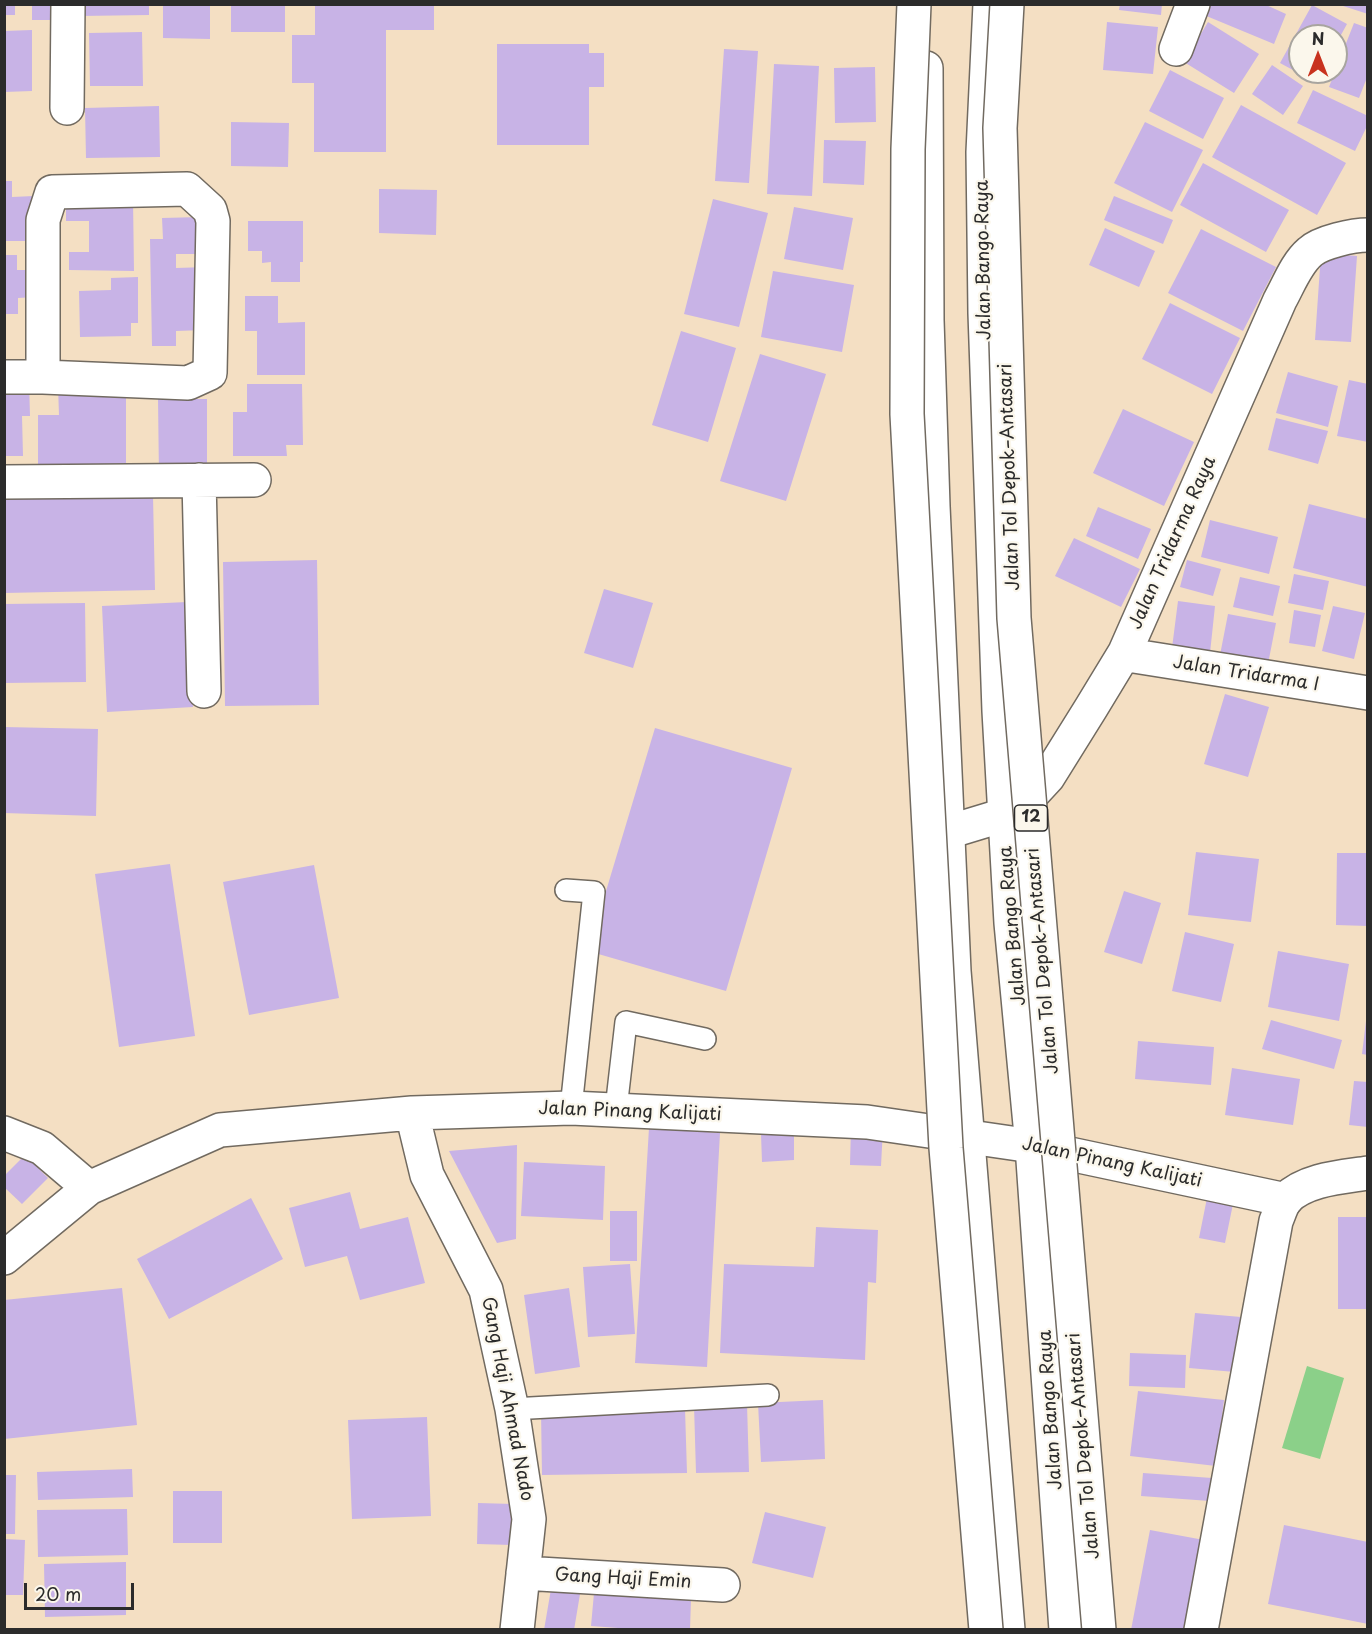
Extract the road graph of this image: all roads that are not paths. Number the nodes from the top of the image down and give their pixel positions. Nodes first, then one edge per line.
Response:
1 (68, 4) edge
2 (914, 4) edge
3 (930, 4) edge
4 (990, 4) edge
5 (1007, 4) edge
6 (1193, 4) edge
7 (1176, 49) dead end
8 (68, 108) dead end
9 (1368, 235) edge
10 (43, 376) junction
11 (4, 377) edge
12 (199, 480) junction
13 (254, 480) dead end
14 (4, 482) edge
15 (1125, 652) junction
16 (204, 691) dead end
17 (1368, 693) edge
18 (1004, 815) junction
19 (948, 832) junction
20 (566, 890) dead end
21 (705, 1039) dead end
22 (571, 1108) junction
23 (616, 1109) junction
24 (412, 1113) junction
25 (4, 1132) edge
26 (968, 1137) junction
27 (1032, 1146) junction
28 (1368, 1173) edge
29 (89, 1188) junction
30 (1286, 1200) junction
31 (4, 1258) edge
32 (768, 1395) dead end
33 (512, 1409) junction
34 (523, 1573) junction
35 (723, 1585) dead end
36 (517, 1629) edge
37 (986, 1629) edge
38 (1008, 1629) edge
39 (1066, 1629) edge
40 (1099, 1629) edge
41 (1201, 1629) edge

1 - 8 main road
2 - 37 main road, bridge
3 - 19 main road
4 - 18 main road, Jalan Bango Raya
5 - 40 main road, Jalan Tol Depok–Antasari / 12, bridge
6 - 7 main road
9 - 15 main road, Jalan Tridarma Raya
10 - 10 main road
10 - 11 main road
12 - 13 main road
12 - 14 main road
12 - 16 main road
15 - 17 main road, Jalan Tridarma I
15 - 18 main road, Jalan Tridarma Raya
18 - 19 main road, Jalan Tridarma Raya
18 - 27 main road, Jalan Bango Raya
19 - 26 main road
20 - 22 lane
21 - 23 lane
22 - 23 main road, Jalan Pinang Kalijati
22 - 24 main road, Jalan Pinang Kalijati
23 - 26 main road, Jalan Pinang Kalijati
24 - 29 main road, Jalan Pinang Kalijati
24 - 33 main road, Gang Haji Ahmad Nado
25 - 29 main road
26 - 27 main road, Jalan Pinang Kalijati
26 - 38 main road
27 - 30 main road, Jalan Pinang Kalijati
27 - 39 main road, Jalan Bango Raya
28 - 30 main road
29 - 31 main road, Jalan Pinang Kalijati
30 - 41 main road
32 - 33 lane
33 - 34 main road, Gang Haji Ahmad Nado
34 - 35 main road, Gang Haji Emin
34 - 36 main road, Gang Haji Ahmad Nado

